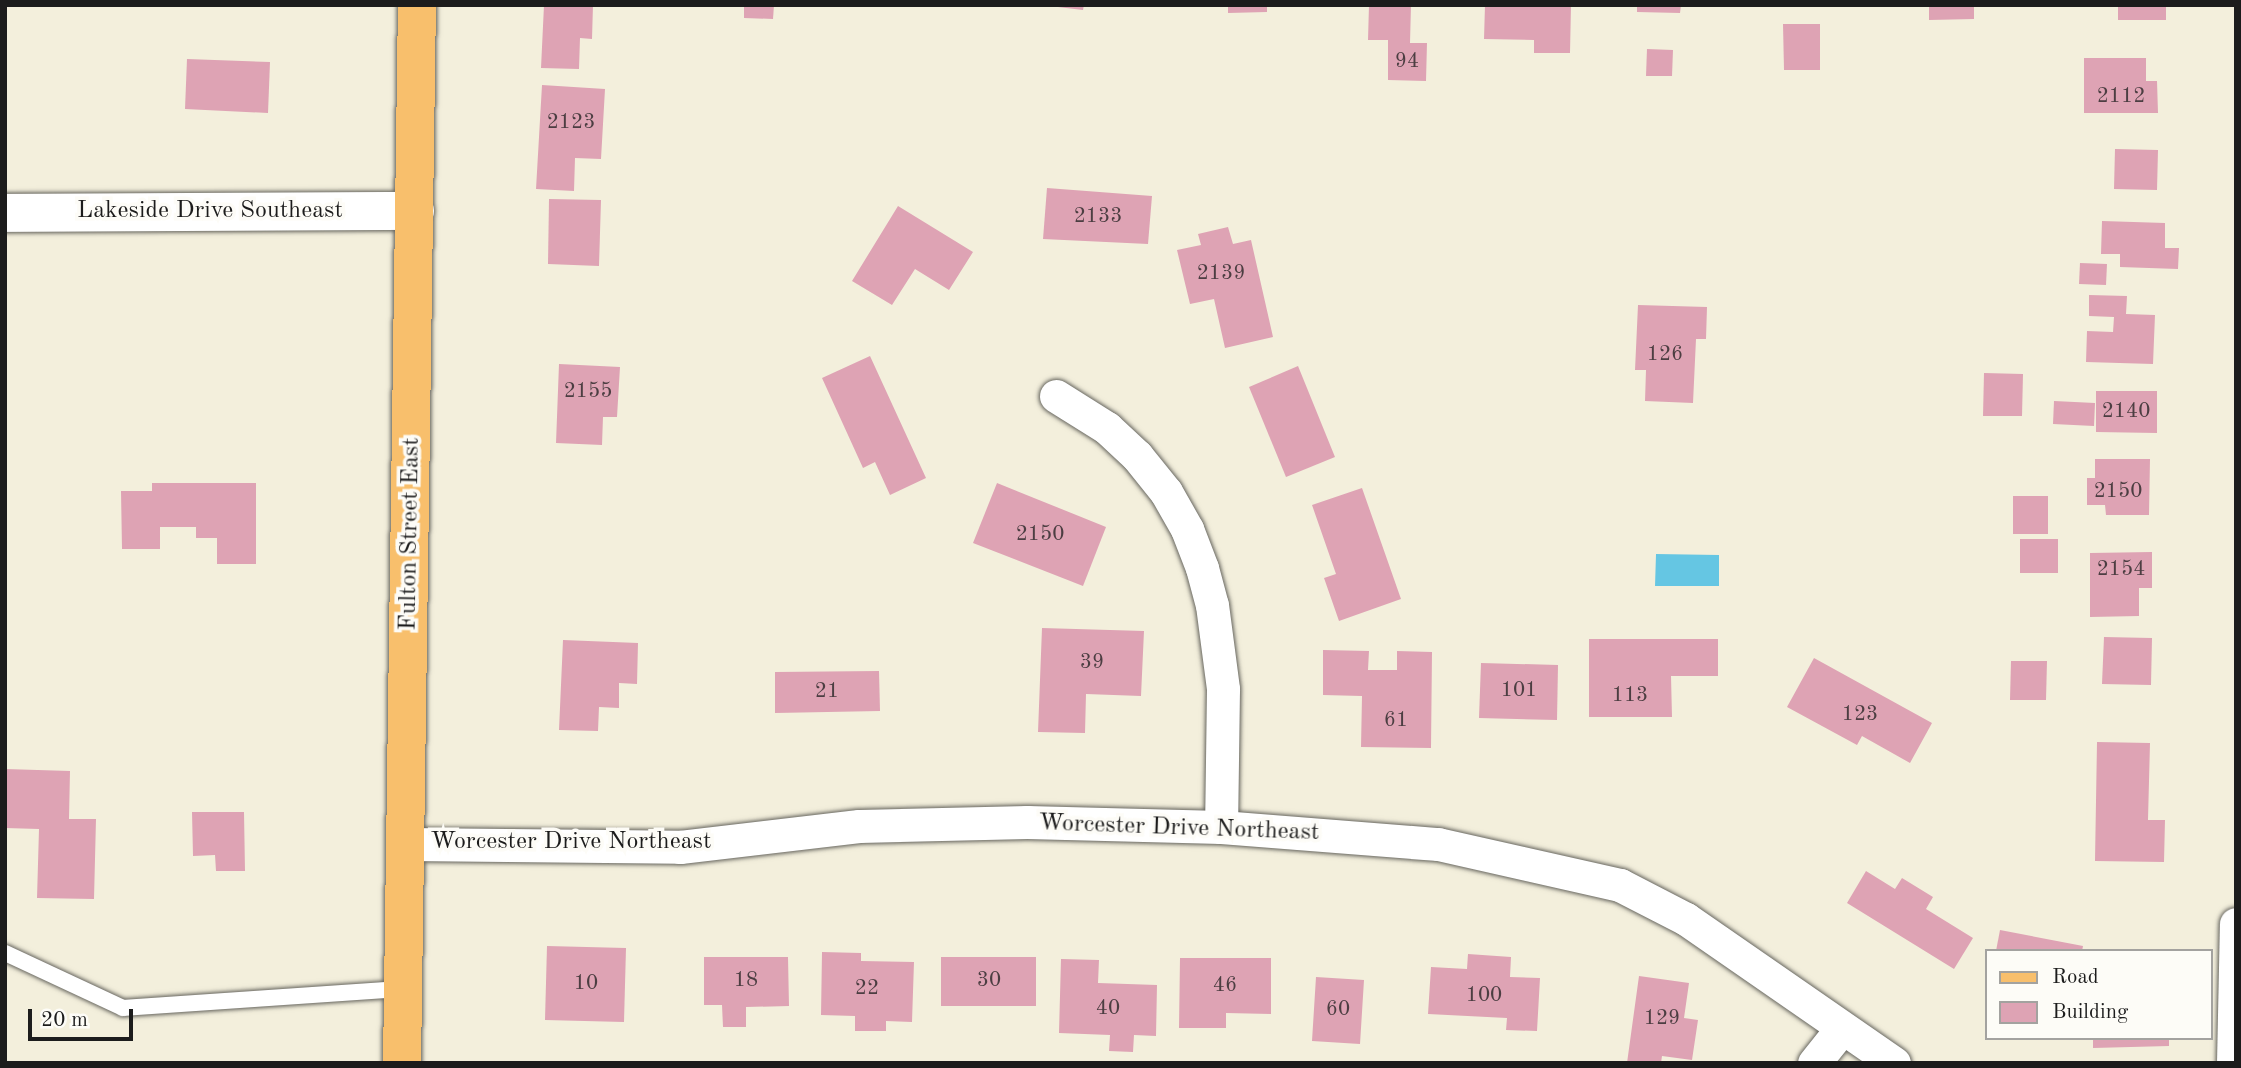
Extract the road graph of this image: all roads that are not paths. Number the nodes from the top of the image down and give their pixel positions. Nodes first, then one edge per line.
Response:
1 (417, 5) edge
2 (415, 211) junction
3 (5, 212) edge
4 (1056, 396) dead end
5 (1221, 827) junction
6 (407, 844) junction
7 (2236, 924) edge
8 (5, 953) edge
9 (403, 989) junction
10 (1842, 1028) junction
11 (402, 1063) edge
12 (1814, 1063) edge
13 (1894, 1063) edge
14 (2233, 1063) edge

1 - 2 main road, Fulton Street East
2 - 3 street, Lakeside Drive Southeast
2 - 6 main road, Fulton Street East
4 - 5 street
5 - 6 street, Worcester Drive Northeast
5 - 10 street, Worcester Drive Northeast
6 - 9 main road, Fulton Street East
7 - 14 street
8 - 9 lane
9 - 11 main road, Fulton Street East
10 - 12 street
10 - 13 street, Worcester Drive Northeast

